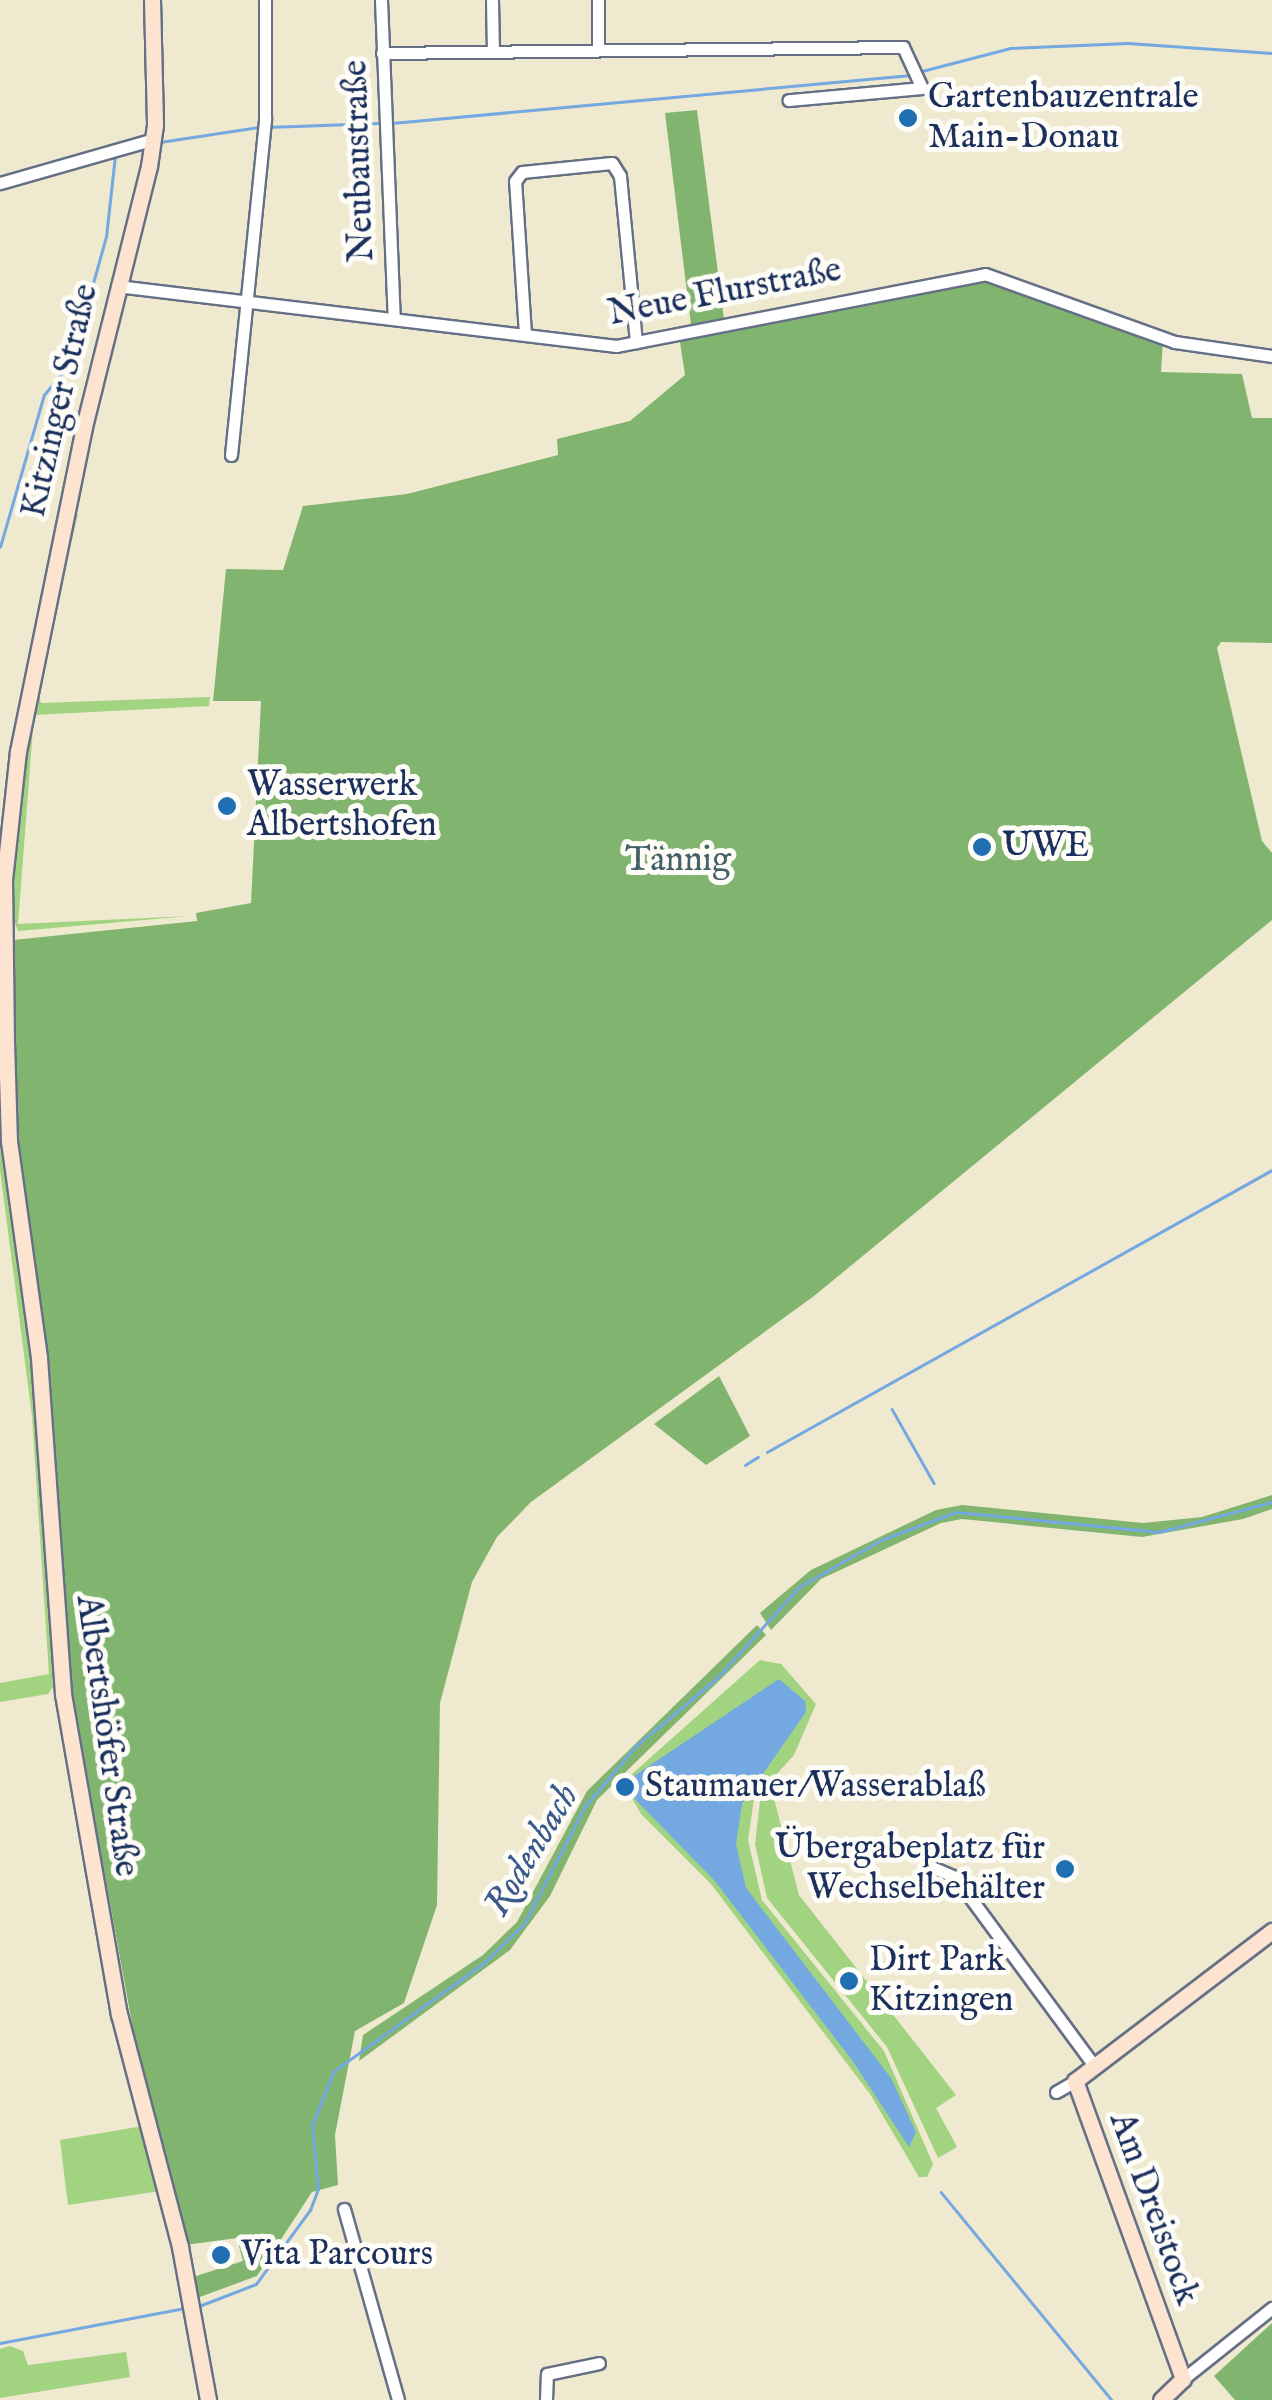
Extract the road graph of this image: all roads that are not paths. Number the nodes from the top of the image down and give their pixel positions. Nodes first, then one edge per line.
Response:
1 (152, 0) edge
2 (265, 0) edge
3 (381, 0) edge
4 (492, 0) edge
5 (598, 0) edge
6 (598, 49) junction
7 (494, 51) junction
8 (382, 53) junction
9 (789, 100) dead end
10 (154, 139) junction
11 (0, 182) edge
12 (117, 286) junction
13 (244, 304) junction
14 (394, 319) junction
15 (525, 334) junction
16 (636, 342) junction
17 (1272, 356) edge
18 (231, 455) dead end
19 (4, 934) joint
20 (934, 1868) dead end
21 (1272, 1931) edge
22 (1094, 2067) junction
23 (1076, 2081) junction
24 (1056, 2092) dead end
25 (344, 2209) dead end
26 (1272, 2308) edge
27 (599, 2363) dead end
28 (1183, 2379) junction
29 (208, 2400) edge
30 (398, 2400) edge
31 (546, 2400) edge
32 (1161, 2400) edge

1 - 10 street, Kitzinger Straße
2 - 13 street
3 - 8 street, Neubaustraße
4 - 7 street
5 - 6 street
6 - 7 street
6 - 9 street
7 - 8 street
8 - 14 street, Neubaustraße
10 - 11 street
10 - 12 street, Kitzinger Straße
12 - 13 street, Neue Flurstraße
12 - 19 street, Kitzinger Straße
13 - 14 street, Neue Flurstraße
13 - 18 street
14 - 15 street, Neue Flurstraße
15 - 16 street, Neue Flurstraße
15 - 16 street
16 - 17 street, Neue Flurstraße
19 - 29 street, Albertshöfer Straße
20 - 22 street
21 - 22 street, Am Dreistock
22 - 23 street, Am Dreistock
23 - 24 street
23 - 28 street, Am Dreistock
25 - 30 street
26 - 28 street
27 - 31 street
28 - 32 street

